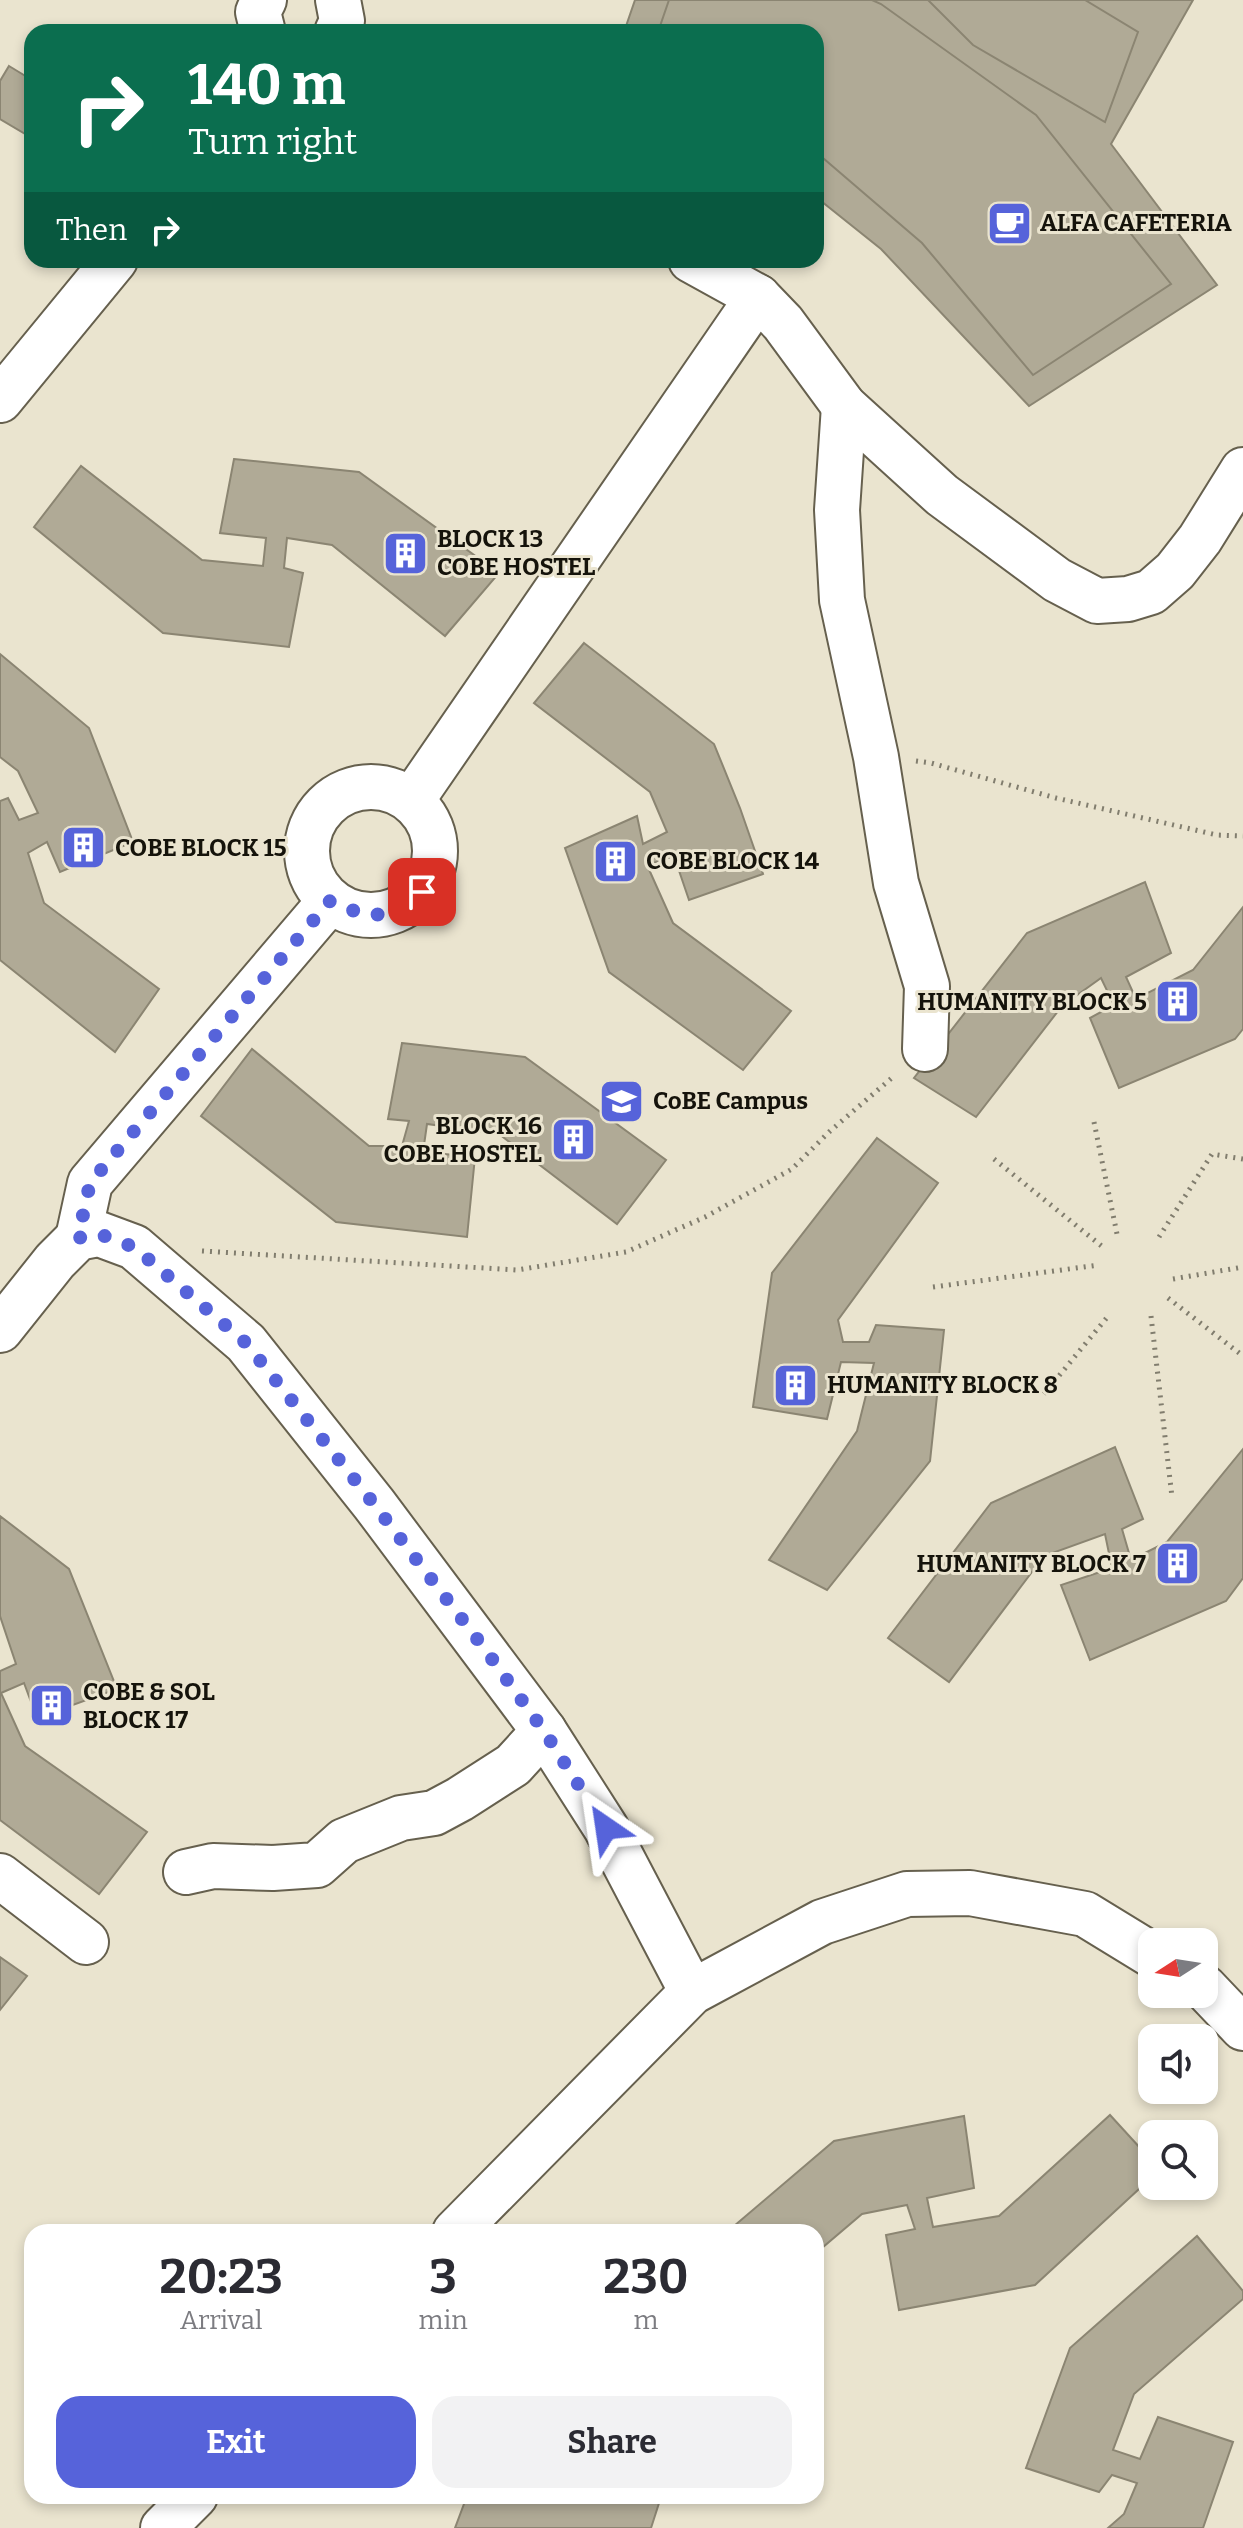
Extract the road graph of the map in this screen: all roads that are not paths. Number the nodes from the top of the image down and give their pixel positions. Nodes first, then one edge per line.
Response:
1 (264, 0) edge
2 (338, 0) edge
3 (261, 24) edge
4 (341, 24) edge
5 (108, 268) edge
6 (705, 268) edge
7 (758, 297) junction
8 (0, 400) edge
9 (844, 406) junction
10 (1243, 470) edge
11 (412, 800) junction
12 (330, 901) junction
13 (925, 1049) road end
14 (78, 1238) junction
15 (0, 1330) edge
16 (544, 1731) junction
17 (186, 1872) dead end
18 (0, 1876) edge
19 (86, 1942) dead end
20 (1138, 1946) edge
21 (692, 1992) junction
22 (1218, 2002) edge
23 (1243, 2028) edge
24 (463, 2224) edge
25 (187, 2504) edge
26 (163, 2528) edge

1 - 3 street
2 - 4 street
5 - 8 street
6 - 7 street
7 - 9 street
7 - 11 street
9 - 10 street
9 - 13 street
11 - 12 street
11 - 12 street
12 - 14 street
14 - 15 street
14 - 16 street
16 - 17 street
16 - 21 street
18 - 19 street
20 - 21 street
21 - 24 street
22 - 23 street
25 - 26 street

